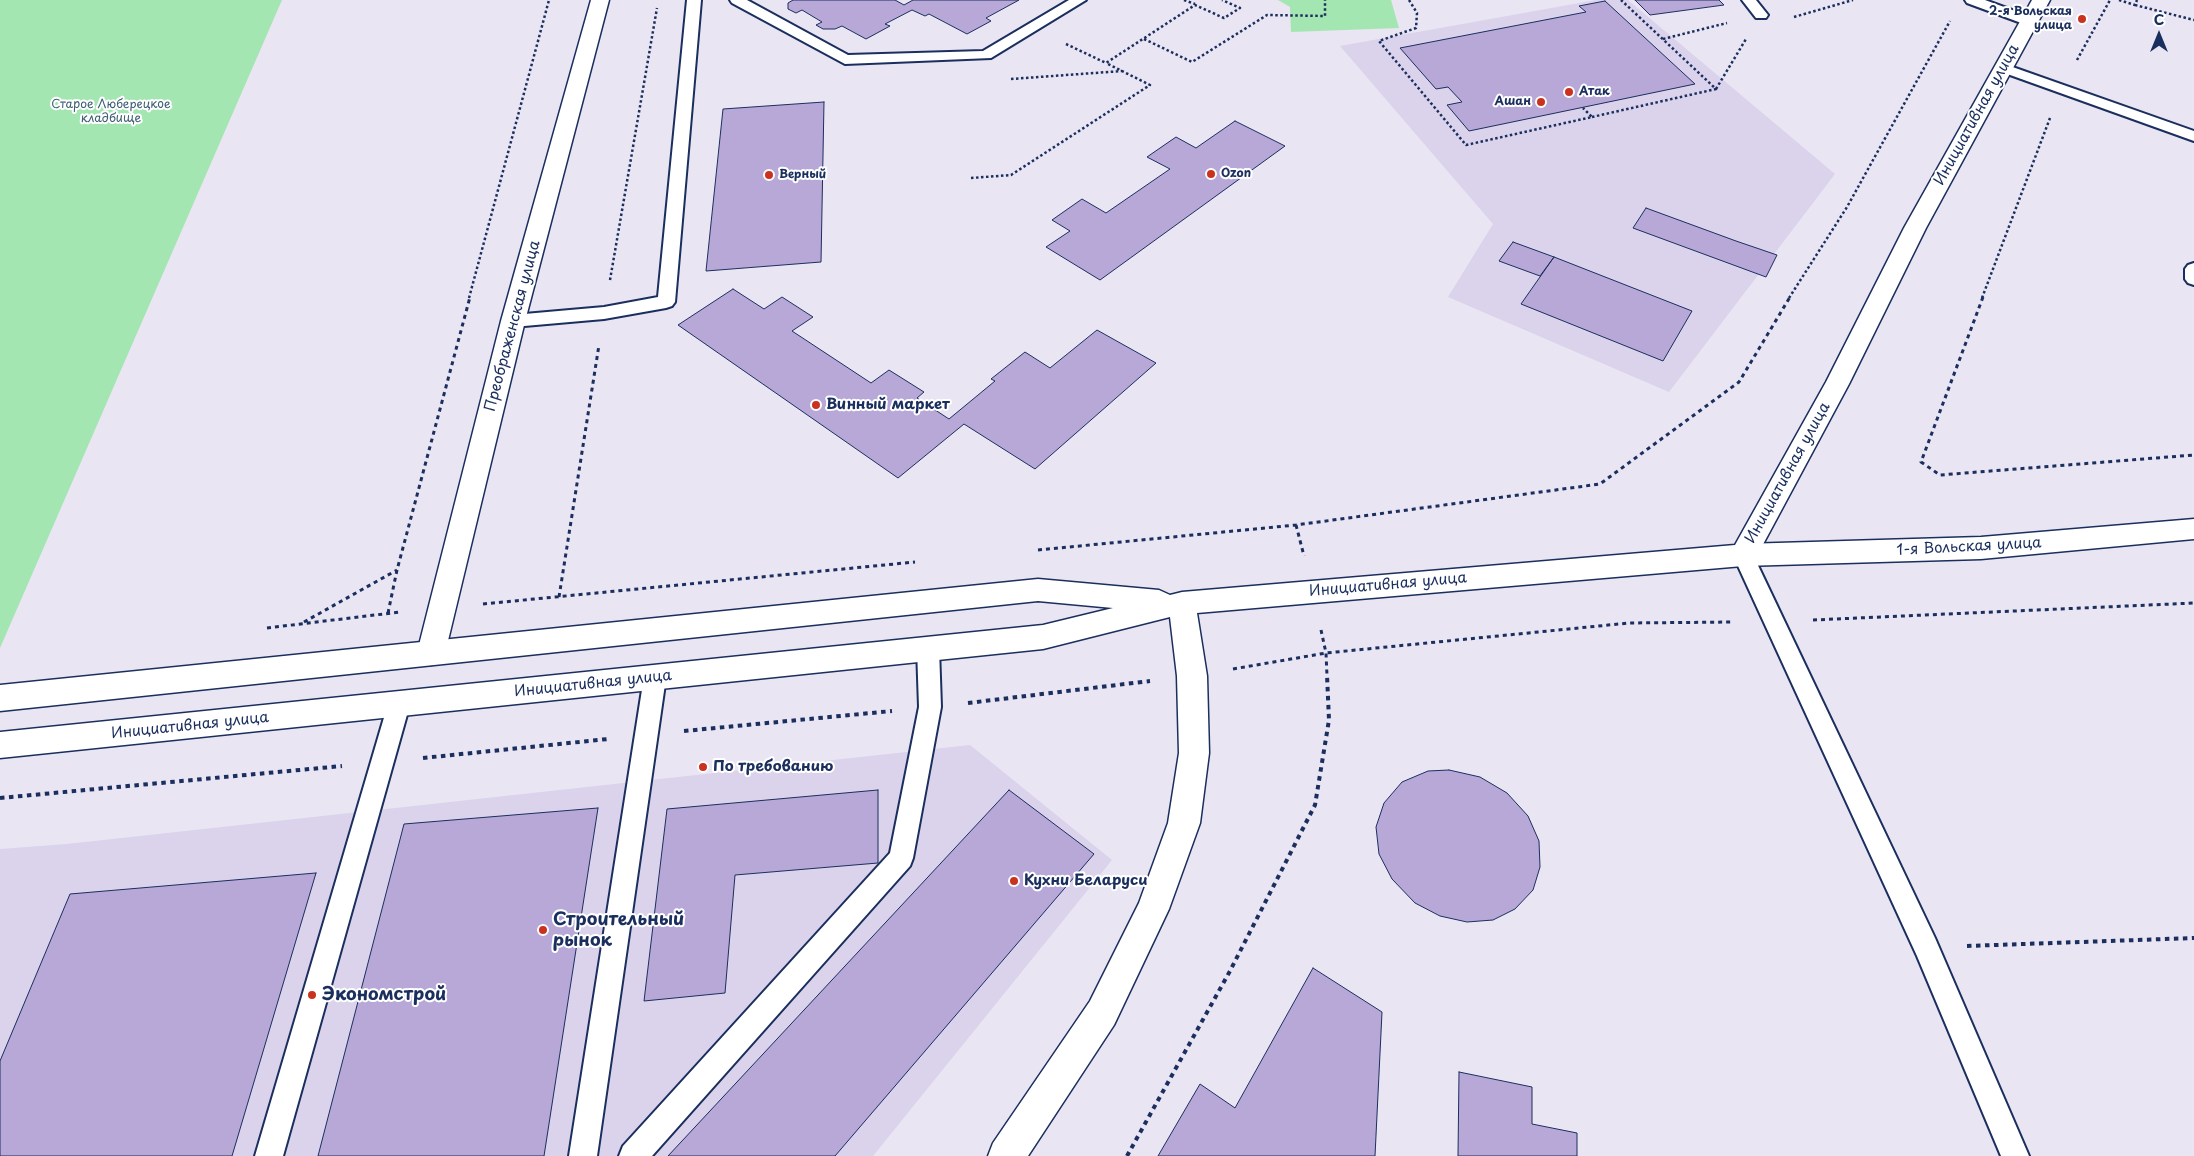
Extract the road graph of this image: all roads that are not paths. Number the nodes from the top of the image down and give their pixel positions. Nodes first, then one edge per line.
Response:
1 (600, 0) edge
2 (694, 0) edge
3 (737, 0) edge
4 (1079, 0) edge
5 (1749, 0) edge
6 (1972, 0) edge
7 (2041, 0) edge
8 (1761, 15) road end
9 (2029, 21) junction
10 (2004, 68) junction
11 (2194, 136) edge
12 (2194, 269) edge
13 (2194, 280) edge
14 (513, 321) junction
15 (2194, 529) edge
16 (1743, 555) junction
17 (1182, 603) junction
18 (928, 648) junction
19 (431, 654) junction
20 (655, 677) junction
21 (0, 698) edge
22 (399, 704) junction
23 (0, 745) edge
24 (269, 1156) edge
25 (583, 1156) edge
26 (633, 1156) edge
27 (1006, 1156) edge
28 (2015, 1156) edge

1 - 14 main road, Преображенская улица
2 - 14 lane
3 - 4 lane
5 - 8 lane
6 - 9 lane
7 - 9 main road, Инициативная улица
9 - 10 main road, Инициативная улица
10 - 11 lane
10 - 16 main road, Инициативная улица
12 - 13 lane
14 - 19 main road, Преображенская улица
15 - 16 main road, 1-я Вольская улица
16 - 17 main road, Инициативная улица
16 - 28 lane
17 - 18 main road, Инициативная улица
17 - 19 main road, Инициативная улица
17 - 27 main road
18 - 20 main road, Инициативная улица
18 - 26 lane
19 - 21 main road, Инициативная улица
20 - 22 main road, Инициативная улица
20 - 25 lane
22 - 23 main road, Инициативная улица
22 - 24 lane

